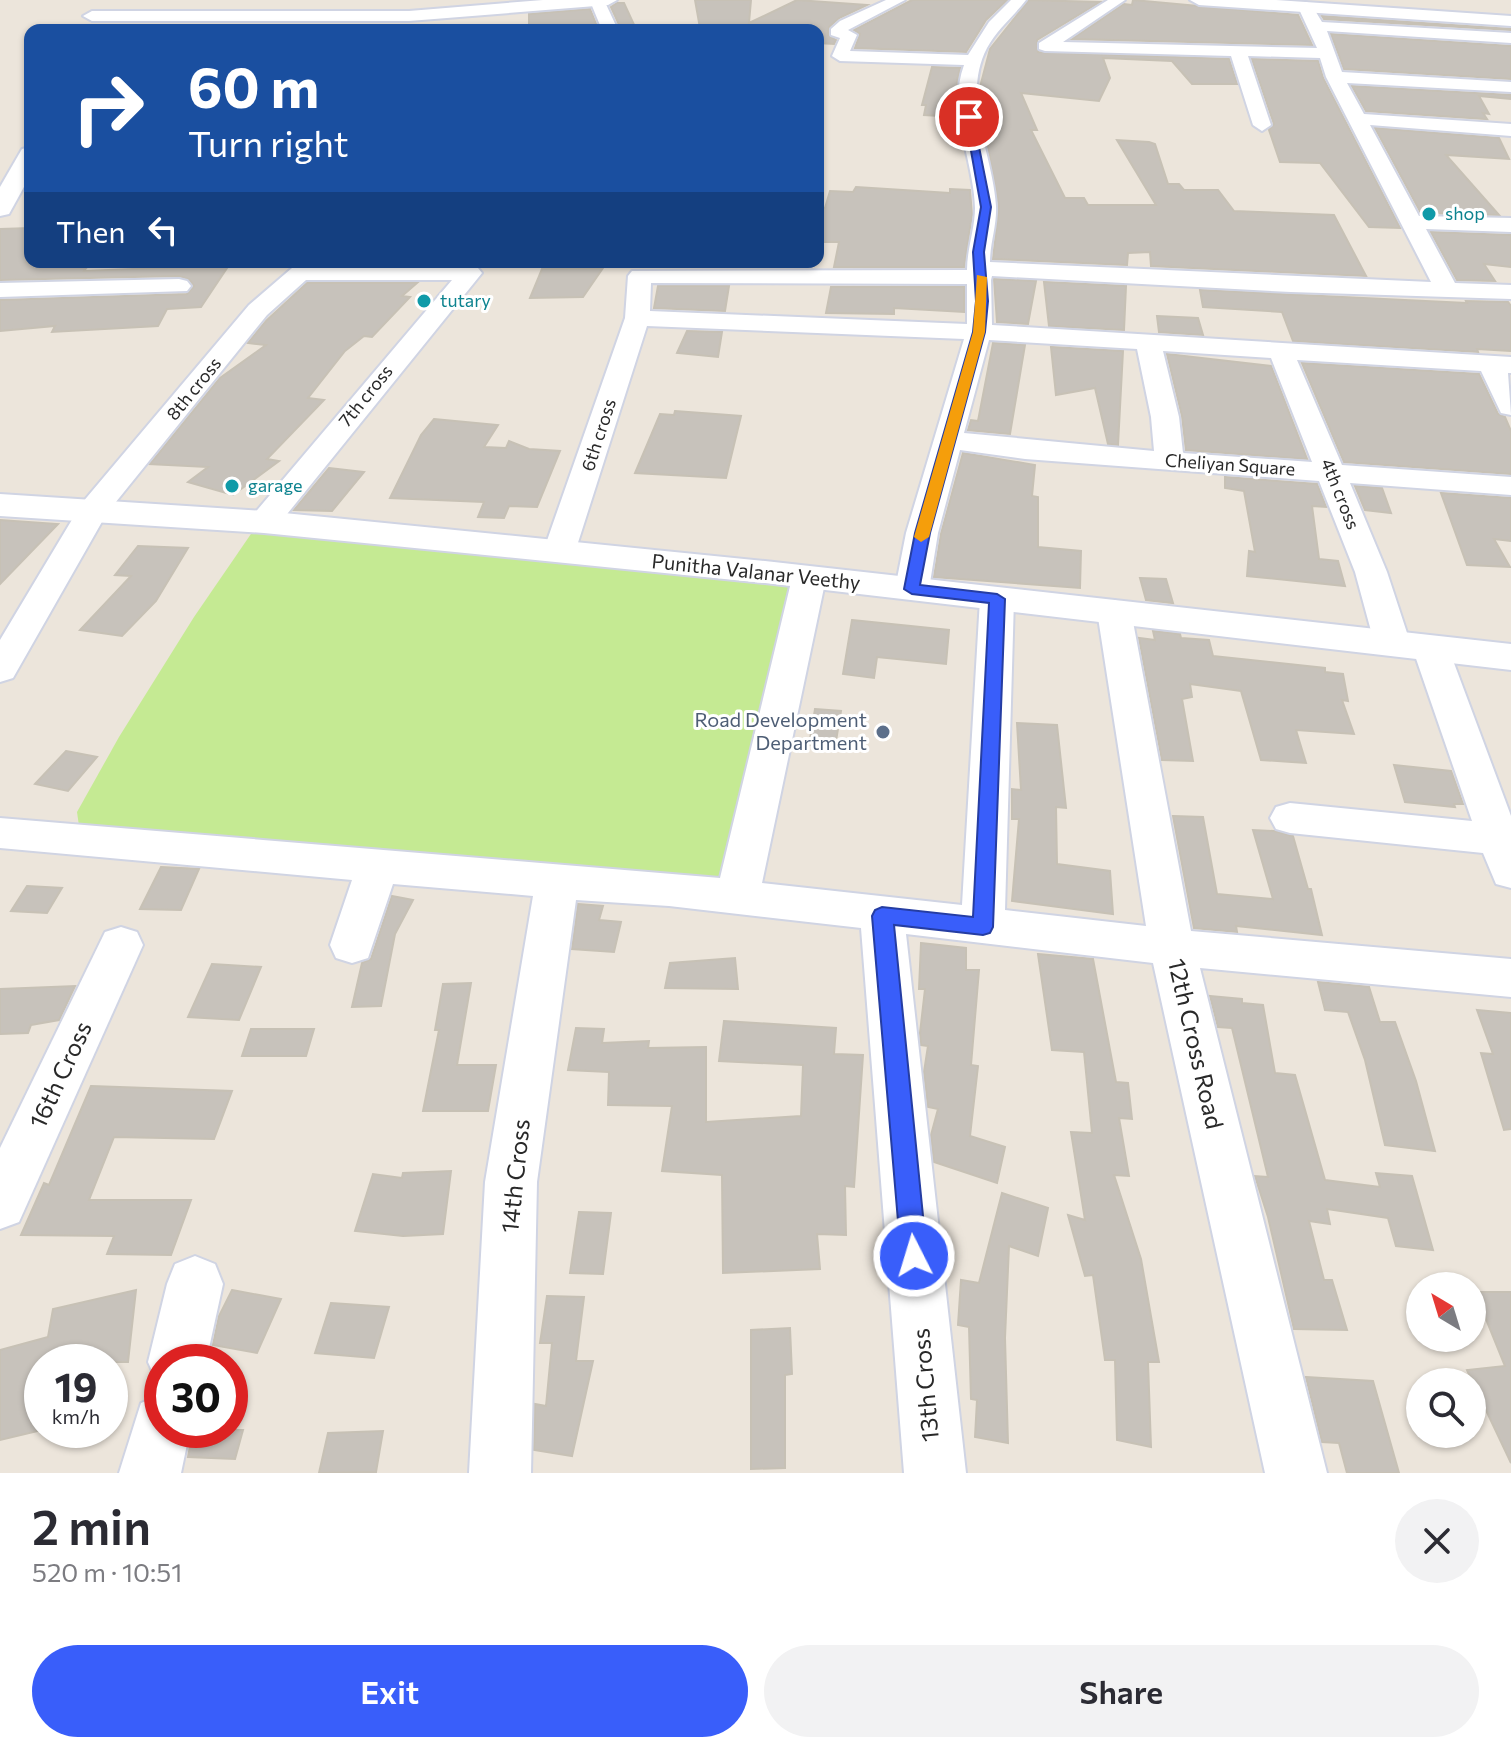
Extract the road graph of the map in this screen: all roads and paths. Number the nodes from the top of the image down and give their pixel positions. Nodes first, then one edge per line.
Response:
1 (80, 0) edge
2 (608, 0) edge
3 (898, 0) edge
4 (1019, 0) edge
5 (1118, 0) edge
6 (1199, 0) edge
7 (597, 1) edge
8 (1306, 7) junction
9 (1511, 21) edge
10 (90, 23) edge
11 (607, 24) edge
12 (1317, 26) junction
13 (1511, 38) edge
14 (1238, 51) junction
15 (1324, 52) junction
16 (1349, 52) dead end
17 (971, 60) junction
18 (1335, 77) junction
19 (1511, 87) edge
20 (1358, 119) junction
21 (1262, 125) dead end
22 (1511, 130) edge
23 (24, 165) edge
24 (0, 209) edge
25 (1414, 222) junction
26 (1511, 225) edge
27 (418, 268) edge
28 (981, 273) junction
29 (179, 286) dead end
30 (0, 290) edge
31 (1447, 290) junction
32 (1511, 292) edge
33 (637, 318) junction
34 (979, 332) junction
35 (1148, 342) junction
36 (1280, 349) junction
37 (1501, 364) edge
38 (1511, 407) edge
39 (949, 440) junction
40 (1169, 461) junction
41 (1331, 473) junction
42 (1511, 486) edge
43 (0, 505) edge
44 (93, 510) junction
45 (264, 522) junction
46 (559, 552) junction
47 (809, 578) junction
48 (912, 589) junction
49 (997, 599) junction
50 (1114, 611) junction
51 (1392, 642) junction
52 (1430, 647) junction
53 (1511, 657) edge
54 (0, 670) edge
55 (1290, 818) dead end
56 (0, 833) edge
57 (1507, 850) edge
58 (378, 865) junction
59 (557, 882) junction
60 (737, 897) junction
61 (882, 916) junction
62 (983, 927) junction
63 (121, 945) dead end
64 (352, 945) dead end
65 (1172, 947) junction
66 (1511, 978) edge
67 (0, 1204) edge
68 (195, 1284) dead end
69 (181, 1344) edge
70 (156, 1448) edge
71 (150, 1473) edge
72 (500, 1473) edge
73 (935, 1473) edge
74 (1296, 1473) edge

1 - 10 street
2 - 7 street
3 - 17 street
4 - 17 street
5 - 14 street
6 - 8 street
7 - 10 street
7 - 11 street
8 - 9 street
8 - 12 street
12 - 13 street
12 - 15 street
14 - 15 street
14 - 21 street
15 - 16 street
15 - 18 street
17 - 28 street
18 - 19 street
18 - 20 street
20 - 22 street
20 - 25 street
23 - 24 street
25 - 26 street
25 - 31 street
27 - 44 street, 8th cross
27 - 45 street, 7th cross
28 - 31 street
28 - 33 street, 6th cross
28 - 34 street
29 - 30 street
31 - 32 street
33 - 34 street
33 - 46 street, 6th cross
34 - 35 street
34 - 39 street
35 - 36 street
35 - 40 street
36 - 37 street
36 - 41 street, 4th cross
37 - 38 street
39 - 40 street, Cheliyan Square
39 - 48 street
40 - 41 street, Cheliyan Square
41 - 42 street, Cheliyan Square
41 - 51 street, 4th cross
43 - 44 street, Punitha Valanar Veethy
44 - 45 street, Punitha Valanar Veethy
44 - 54 street, 8th cross
45 - 46 street, Punitha Valanar Veethy
46 - 47 street, Punitha Valanar Veethy
47 - 48 street, Punitha Valanar Veethy
47 - 60 street
48 - 49 street, Punitha Valanar Veethy
49 - 50 street, Punitha Valanar Veethy
49 - 62 street
50 - 51 street, Punitha Valanar Veethy
50 - 65 street, 12th Cross Road
51 - 52 street, Punitha Valanar Veethy
52 - 53 street, Punitha Valanar Veethy
52 - 57 street
55 - 57 street
56 - 58 street
58 - 59 street
58 - 64 street
59 - 60 street
59 - 72 street, 14th Cross
60 - 61 street
61 - 62 street
61 - 73 street, 13th Cross
62 - 65 street
63 - 67 street, 16th Cross
65 - 66 street
65 - 74 street, 12th Cross Road
68 - 69 street
70 - 71 street

